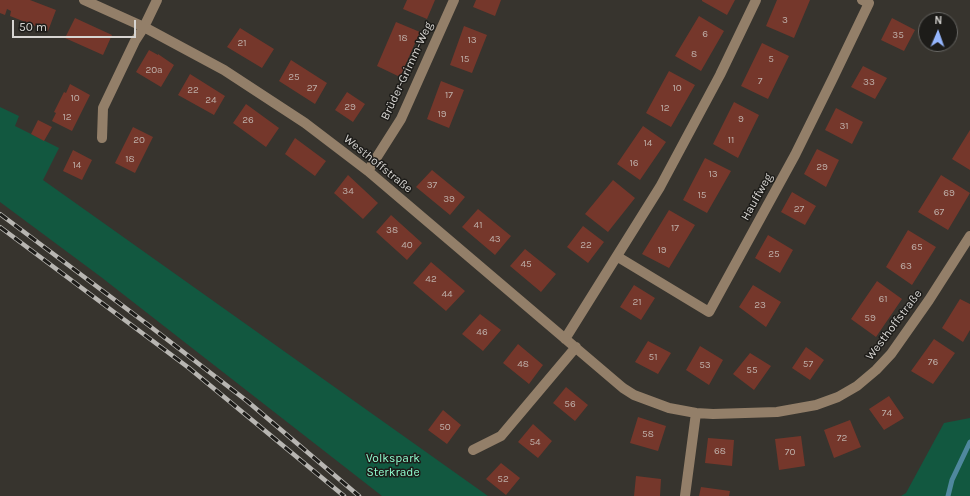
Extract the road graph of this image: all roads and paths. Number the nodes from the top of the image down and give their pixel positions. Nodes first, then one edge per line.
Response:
1 (84, 0) edge
2 (157, 0) edge
3 (454, 0) edge
4 (756, 0) edge
5 (862, 0) edge
6 (144, 27) junction
7 (102, 138) dead end
8 (368, 171) junction
9 (970, 236) edge
10 (618, 257) junction
11 (565, 339) junction
12 (576, 347) junction
13 (696, 413) junction
14 (473, 450) dead end
15 (685, 496) edge

1 - 6 street, Westhoffstraße
2 - 6 street
3 - 8 street, Brüder-Grimm-Weg
4 - 10 street
5 - 10 street, Hauffweg
6 - 7 street
6 - 8 street, Westhoffstraße
8 - 11 street, Westhoffstraße
9 - 13 street, Westhoffstraße
10 - 11 street
11 - 12 street, Westhoffstraße
12 - 13 street, Westhoffstraße
12 - 14 street
13 - 15 street

